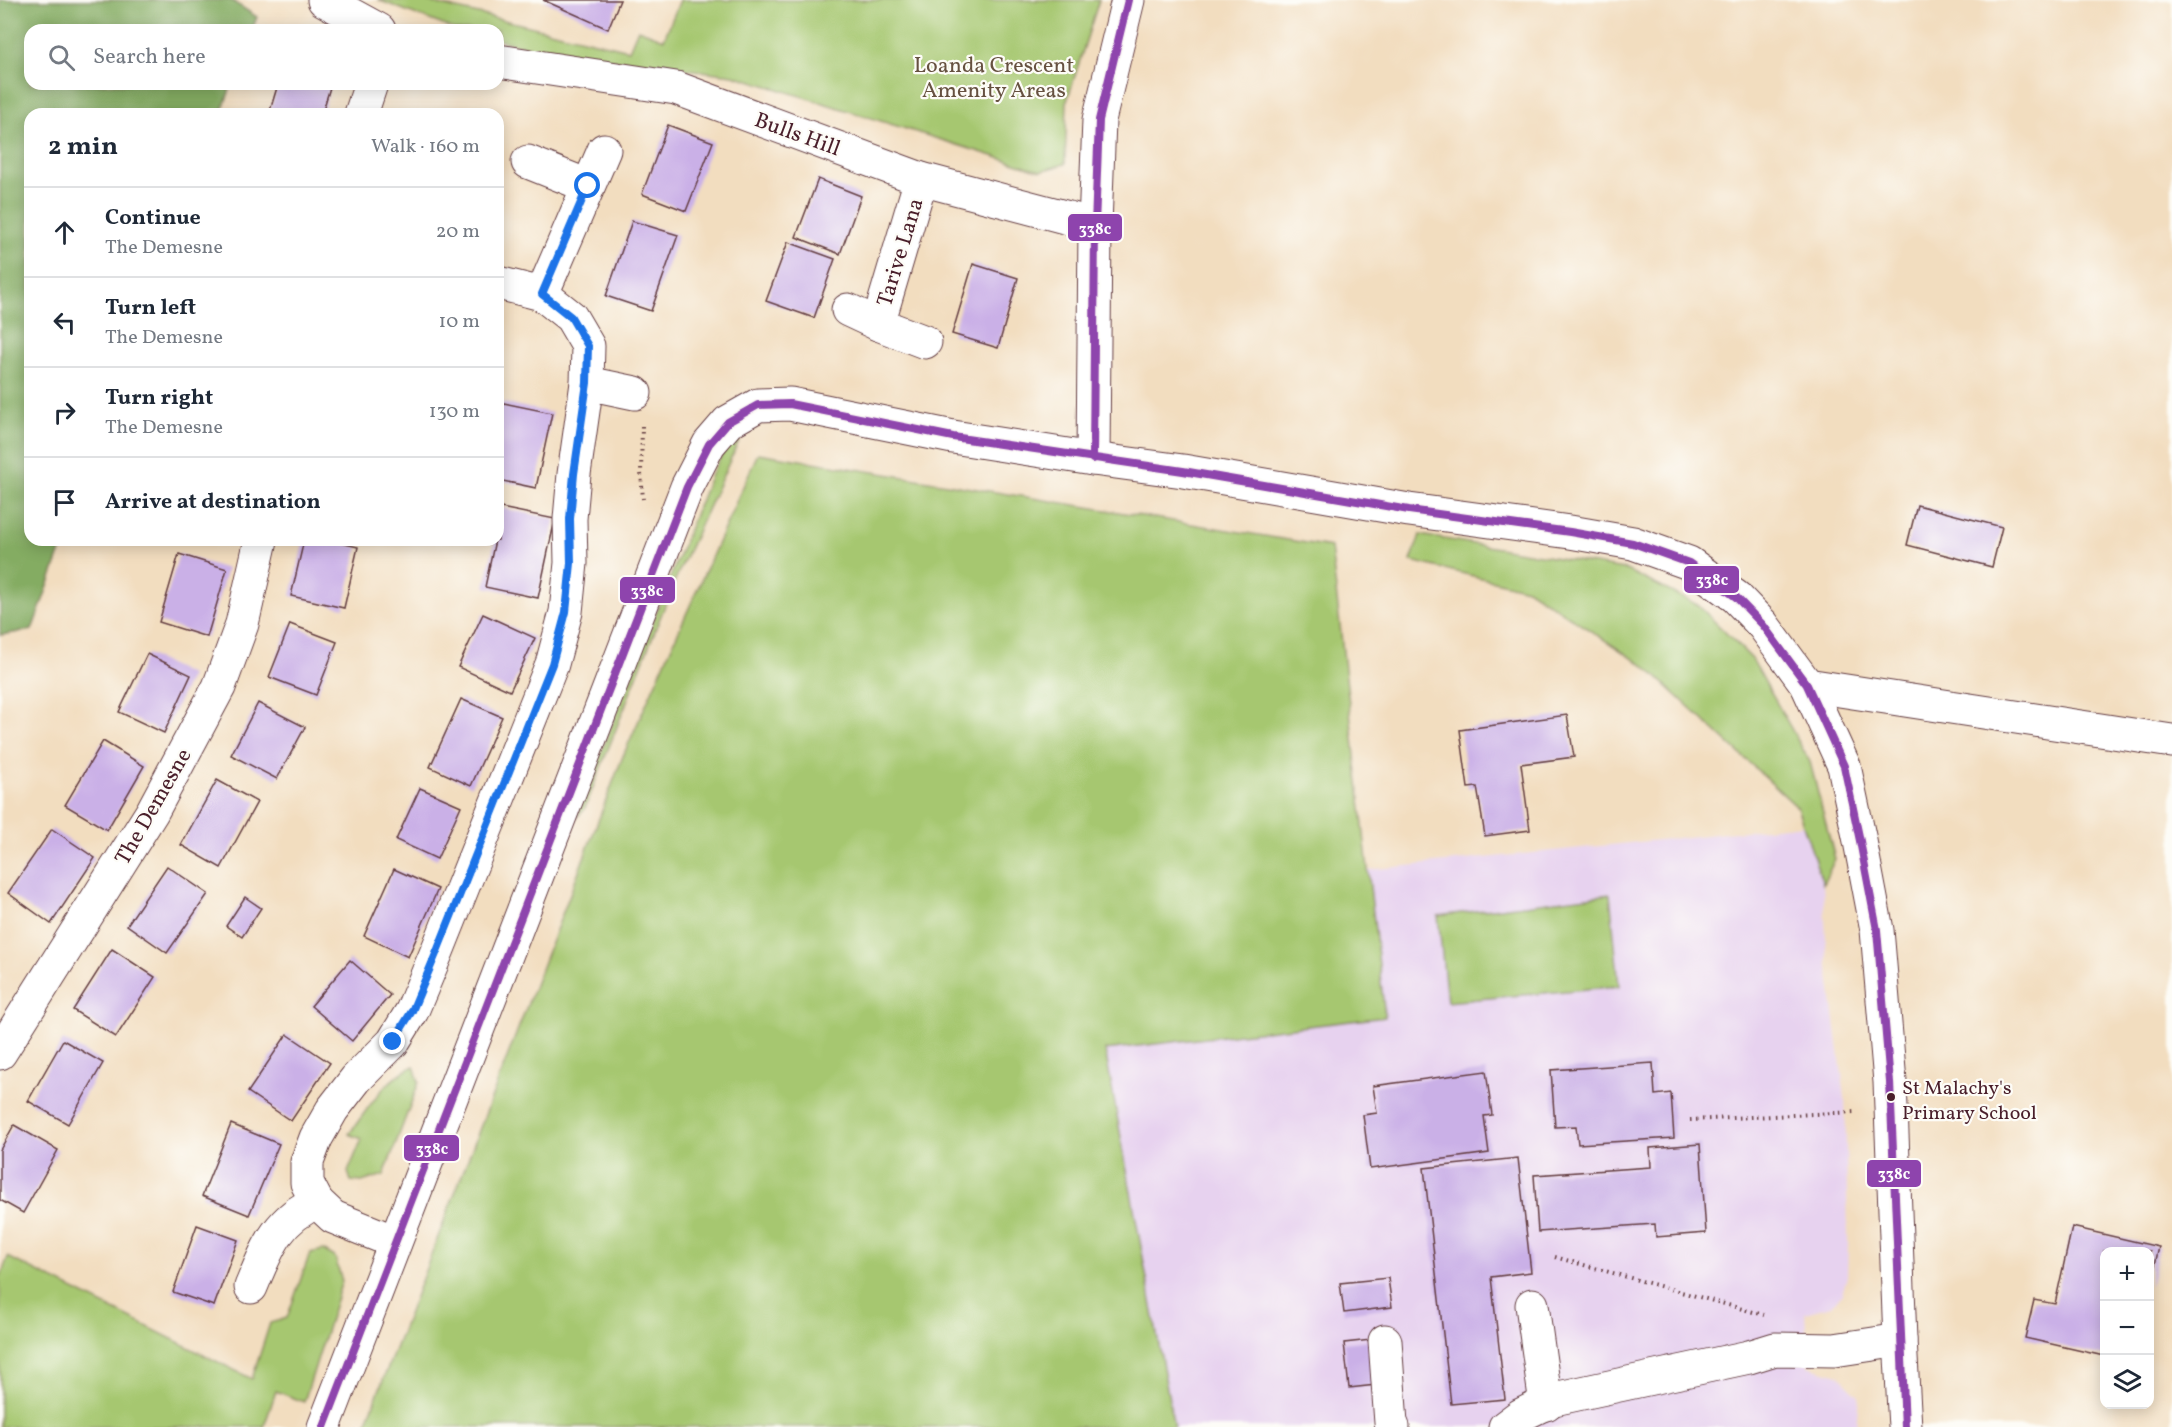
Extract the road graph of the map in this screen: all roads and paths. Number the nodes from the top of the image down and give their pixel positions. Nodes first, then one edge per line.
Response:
1 (324, 0) edge
2 (1128, 0) edge
3 (368, 24) edge
4 (504, 62) edge
5 (370, 90) edge
6 (363, 108) edge
7 (604, 150) dead end
8 (528, 162) dead end
9 (921, 179) junction
10 (588, 186) junction
11 (1095, 225) junction
12 (504, 284) edge
13 (542, 294) junction
14 (848, 310) dead end
15 (878, 324) junction
16 (925, 342) dead end
17 (587, 383) junction
18 (635, 393) joint
19 (1093, 459) junction
20 (669, 534) junction
21 (260, 546) edge
22 (1807, 685) junction
23 (2172, 741) edge
24 (0, 1053) edge
25 (1855, 1112) dead end
26 (1690, 1120) dead end
27 (317, 1202) junction
28 (394, 1242) junction
29 (1554, 1257) dead end
30 (251, 1287) dead end
31 (1533, 1305) dead end
32 (1766, 1316) dead end
33 (1385, 1341) dead end
34 (1900, 1341) junction
35 (1546, 1404) junction
36 (324, 1427) edge
37 (1393, 1427) edge
38 (1505, 1427) edge
39 (1905, 1427) edge

1 - 3 street
2 - 11 street
4 - 9 street, Bulls Hill
5 - 6 street
7 - 10 street
8 - 10 street
9 - 11 street, Bulls Hill
9 - 15 street, Tarive Lana
10 - 13 street
11 - 19 street
12 - 13 street
13 - 17 street
14 - 15 street, Tarive Lana
15 - 16 street, Tarive Lana
17 - 18 street
17 - 27 street
18 - 20 path
19 - 20 street
19 - 22 street
20 - 28 street
21 - 24 street, The Demesne
22 - 23 street
22 - 34 street
25 - 26 path
27 - 28 street
27 - 30 street
28 - 36 street
29 - 32 path
31 - 35 street
33 - 37 street
34 - 35 street
34 - 39 street
35 - 38 street

